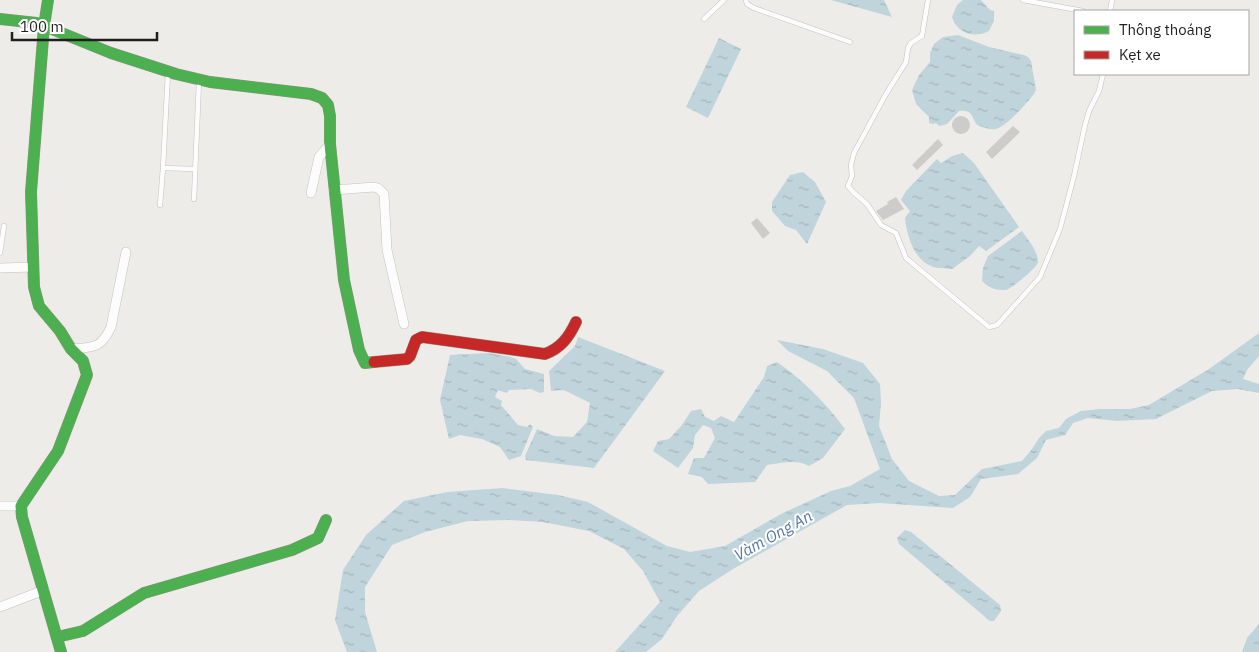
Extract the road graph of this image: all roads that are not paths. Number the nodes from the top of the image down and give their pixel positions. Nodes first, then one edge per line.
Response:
1 (48, 0) edge
2 (724, 0) edge
3 (746, 0) edge
4 (928, 0) edge
5 (1023, 0) edge
6 (1078, 10) edge
7 (0, 19) edge
8 (704, 19) dead end
9 (44, 26) junction
10 (850, 42) dead end
11 (168, 72) junction
12 (1103, 75) edge
13 (199, 79) junction
14 (330, 144) junction
15 (163, 168) junction
16 (195, 169) junction
17 (334, 190) junction
18 (311, 193) dead end
19 (194, 199) dead end
20 (160, 205) dead end
21 (4, 226) dead end
22 (126, 252) dead end
23 (0, 253) edge
24 (33, 267) junction
25 (0, 268) edge
26 (576, 322) dead end
27 (404, 324) dead end
28 (71, 349) junction
29 (0, 506) edge
30 (21, 506) junction
31 (326, 520) dead end
32 (44, 590) junction
33 (0, 607) edge
34 (57, 637) junction
35 (61, 652) edge

1 - 9 street
2 - 8 lane
3 - 10 lane
4 - 12 lane
5 - 6 lane
7 - 9 street
9 - 11 street
9 - 24 street
11 - 13 street
11 - 15 lane
13 - 14 street
13 - 16 lane
14 - 17 street
14 - 18 street
15 - 16 lane
15 - 20 lane
16 - 19 lane
17 - 26 street
17 - 27 street
21 - 23 lane
22 - 28 street
24 - 25 street
24 - 28 street
28 - 30 street
29 - 30 street
30 - 32 street
31 - 34 street
32 - 33 street
32 - 34 street
34 - 35 street

